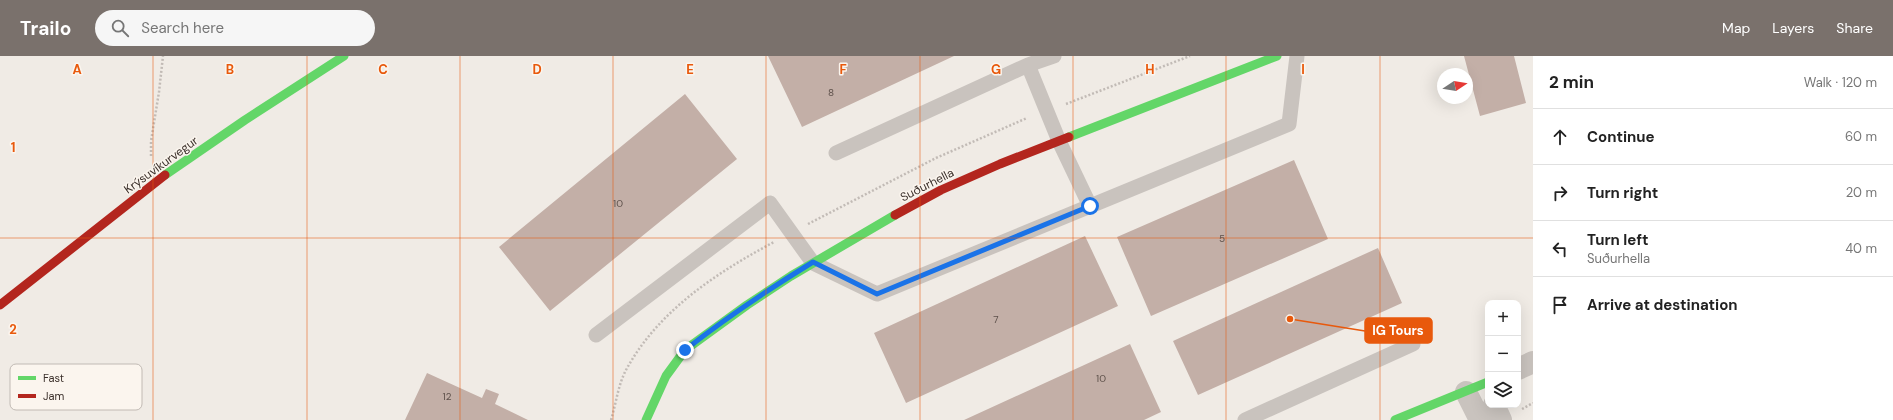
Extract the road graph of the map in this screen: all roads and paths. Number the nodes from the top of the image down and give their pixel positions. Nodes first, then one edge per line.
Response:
1 (163, 56) edge
2 (344, 56) edge
3 (1054, 56) edge
4 (1277, 56) edge
5 (1297, 56) edge
6 (1028, 65) junction
7 (1059, 141) junction
8 (836, 153) dead end
9 (152, 185) junction
10 (1090, 206) junction
11 (813, 262) junction
12 (0, 305) edge
13 (596, 335) dead end
14 (1413, 344) dead end
15 (1533, 362) edge
16 (1521, 368) edge
17 (1482, 388) edge
18 (1495, 408) edge
19 (646, 420) edge
20 (1245, 420) edge
21 (1395, 420) edge
22 (1480, 420) edge
23 (1501, 420) edge

1 - 9 path
2 - 9 street, Krýsuvíkurvegur
3 - 6 lane
4 - 7 street, Suðurhella
5 - 10 lane
6 - 7 lane
6 - 8 lane
7 - 10 lane
7 - 11 street, Suðurhella
9 - 12 street, Krýsuvíkurvegur
10 - 11 lane
11 - 13 lane
11 - 19 street, Suðurhella
14 - 20 lane
15 - 16 street
17 - 21 street
17 - 22 street
18 - 23 street

